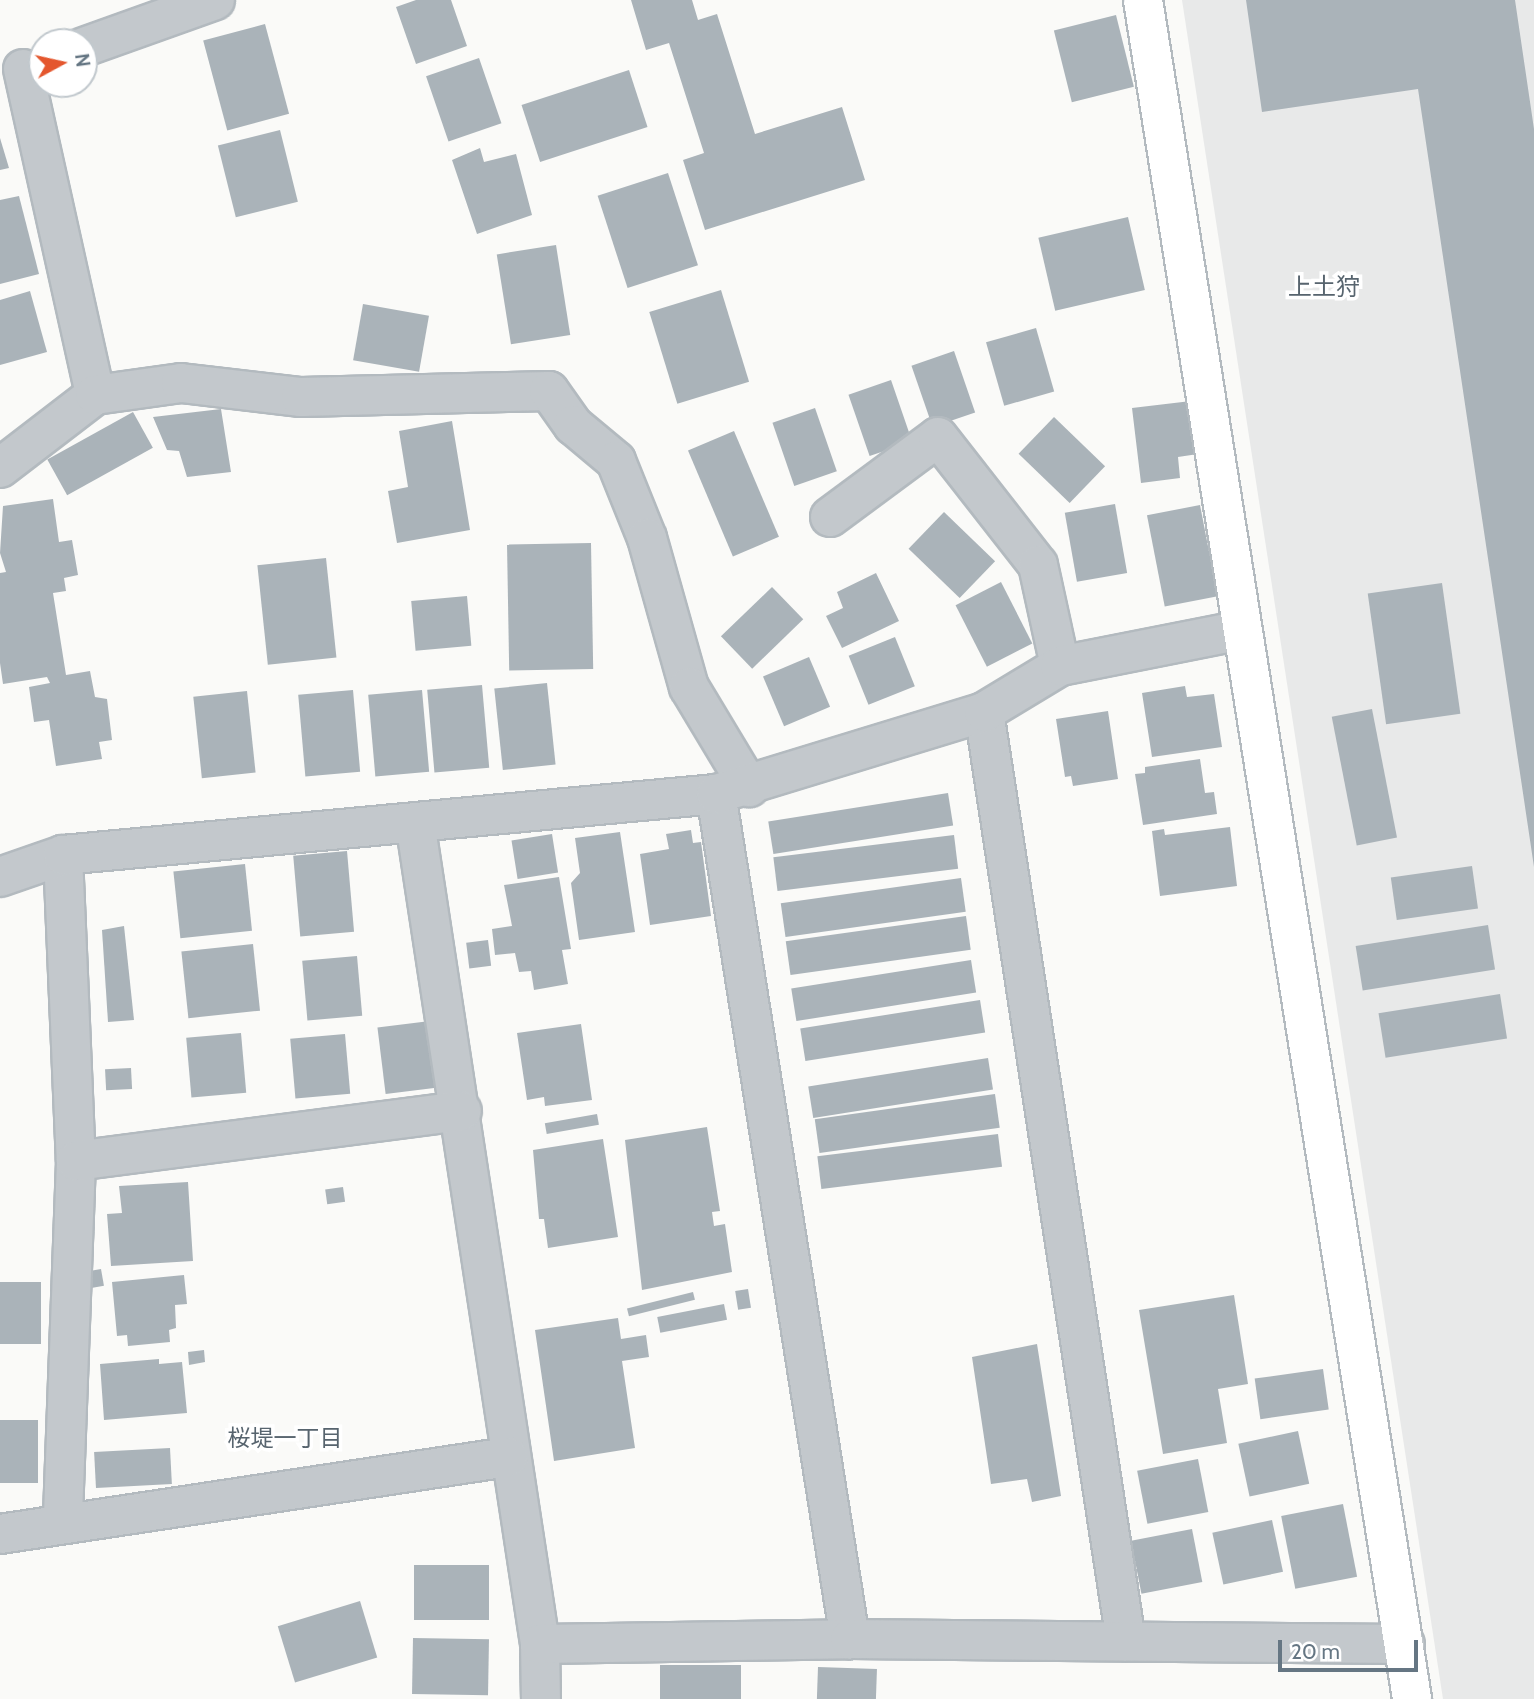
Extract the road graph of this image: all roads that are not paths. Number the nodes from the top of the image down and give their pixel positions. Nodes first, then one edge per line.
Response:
1 (215, 0) edge
2 (1143, 0) edge
3 (98, 42) edge
4 (22, 68) edge
5 (94, 395) junction
6 (0, 468) edge
7 (830, 517) dead end
8 (1241, 630) junction
9 (1060, 666) junction
10 (984, 712) junction
11 (733, 790) junction
12 (415, 822) junction
13 (62, 855) junction
14 (0, 877) edge
15 (462, 1111) junction
16 (76, 1161) junction
17 (508, 1457) junction
18 (63, 1522) junction
19 (0, 1534) edge
20 (850, 1639) junction
21 (1126, 1641) junction
22 (540, 1644) junction
23 (1405, 1644) junction
24 (541, 1699) edge
25 (1412, 1699) edge

1 - 3 street
2 - 8 street
4 - 5 street
5 - 6 street
5 - 11 street
7 - 9 street
8 - 9 street
8 - 23 street
9 - 10 street
10 - 11 street
10 - 21 street
11 - 12 street
11 - 20 street
12 - 13 street
12 - 15 street
13 - 14 street
13 - 16 street
15 - 16 street
15 - 17 street
16 - 18 street
17 - 18 street
17 - 22 street
18 - 19 street
20 - 21 street
20 - 22 street
21 - 23 street
22 - 24 street
23 - 25 street

